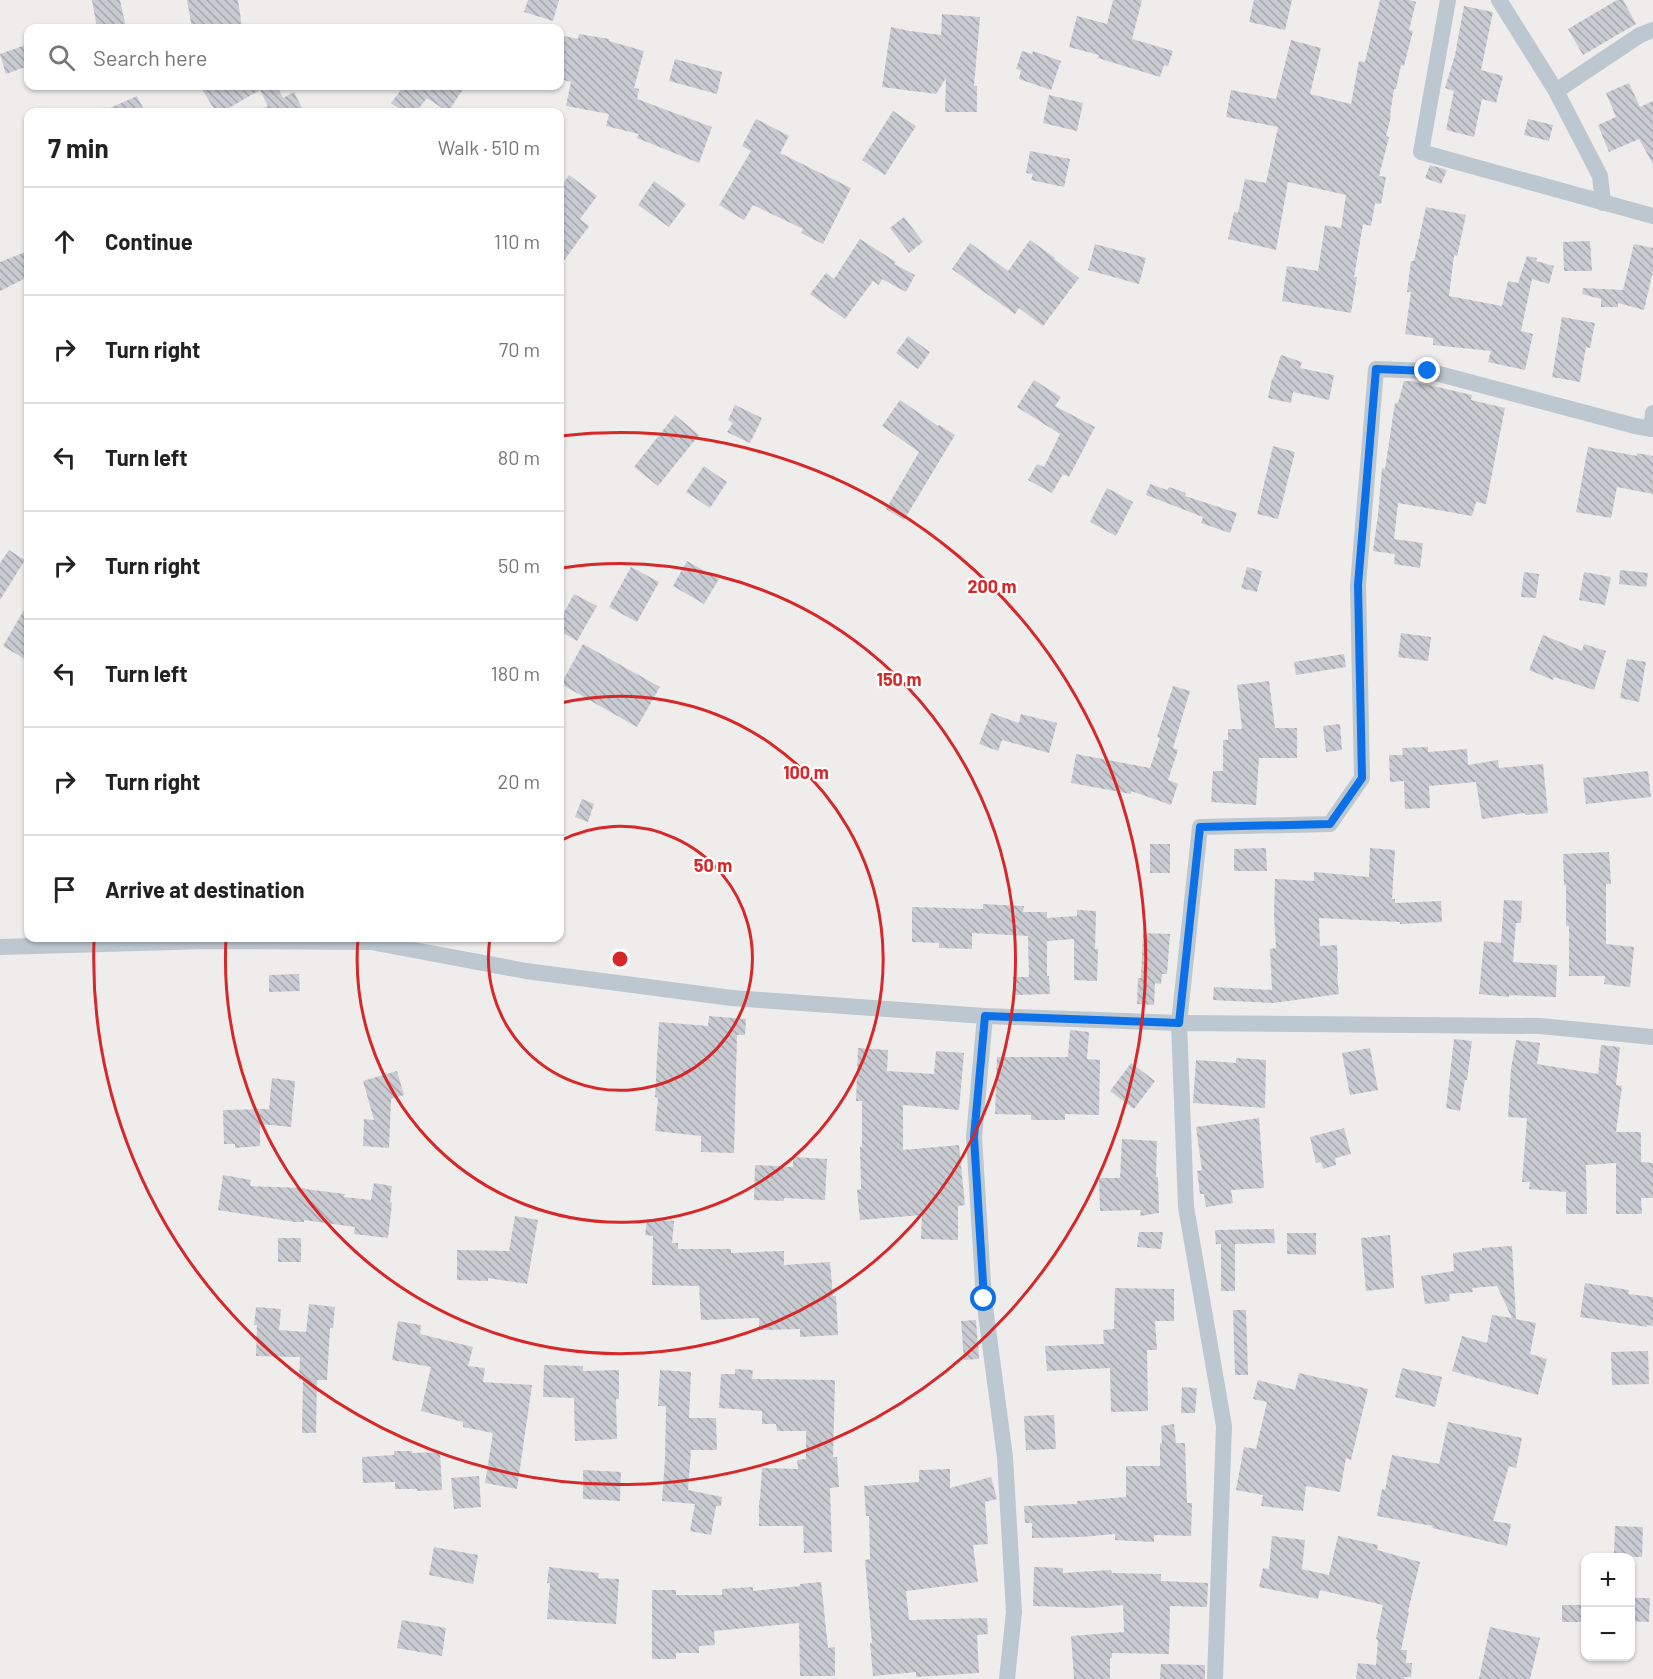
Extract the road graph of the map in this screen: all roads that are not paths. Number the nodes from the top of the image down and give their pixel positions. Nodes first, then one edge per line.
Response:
1 (1448, 0) edge
2 (1499, 0) edge
3 (1653, 30) edge
4 (1556, 91) junction
5 (1603, 203) junction
6 (1653, 216) edge
7 (1652, 424) edge
8 (173, 942) edge
9 (371, 942) edge
10 (0, 947) edge
11 (985, 1016) junction
12 (1179, 1023) junction
13 (1653, 1037) edge
14 (1007, 1679) edge
15 (1215, 1679) edge

1 - 5 street
2 - 4 street
3 - 4 street
4 - 5 street
5 - 6 street
7 - 12 street
8 - 10 street
9 - 11 street
11 - 12 street
11 - 14 street
12 - 13 street
12 - 15 street

